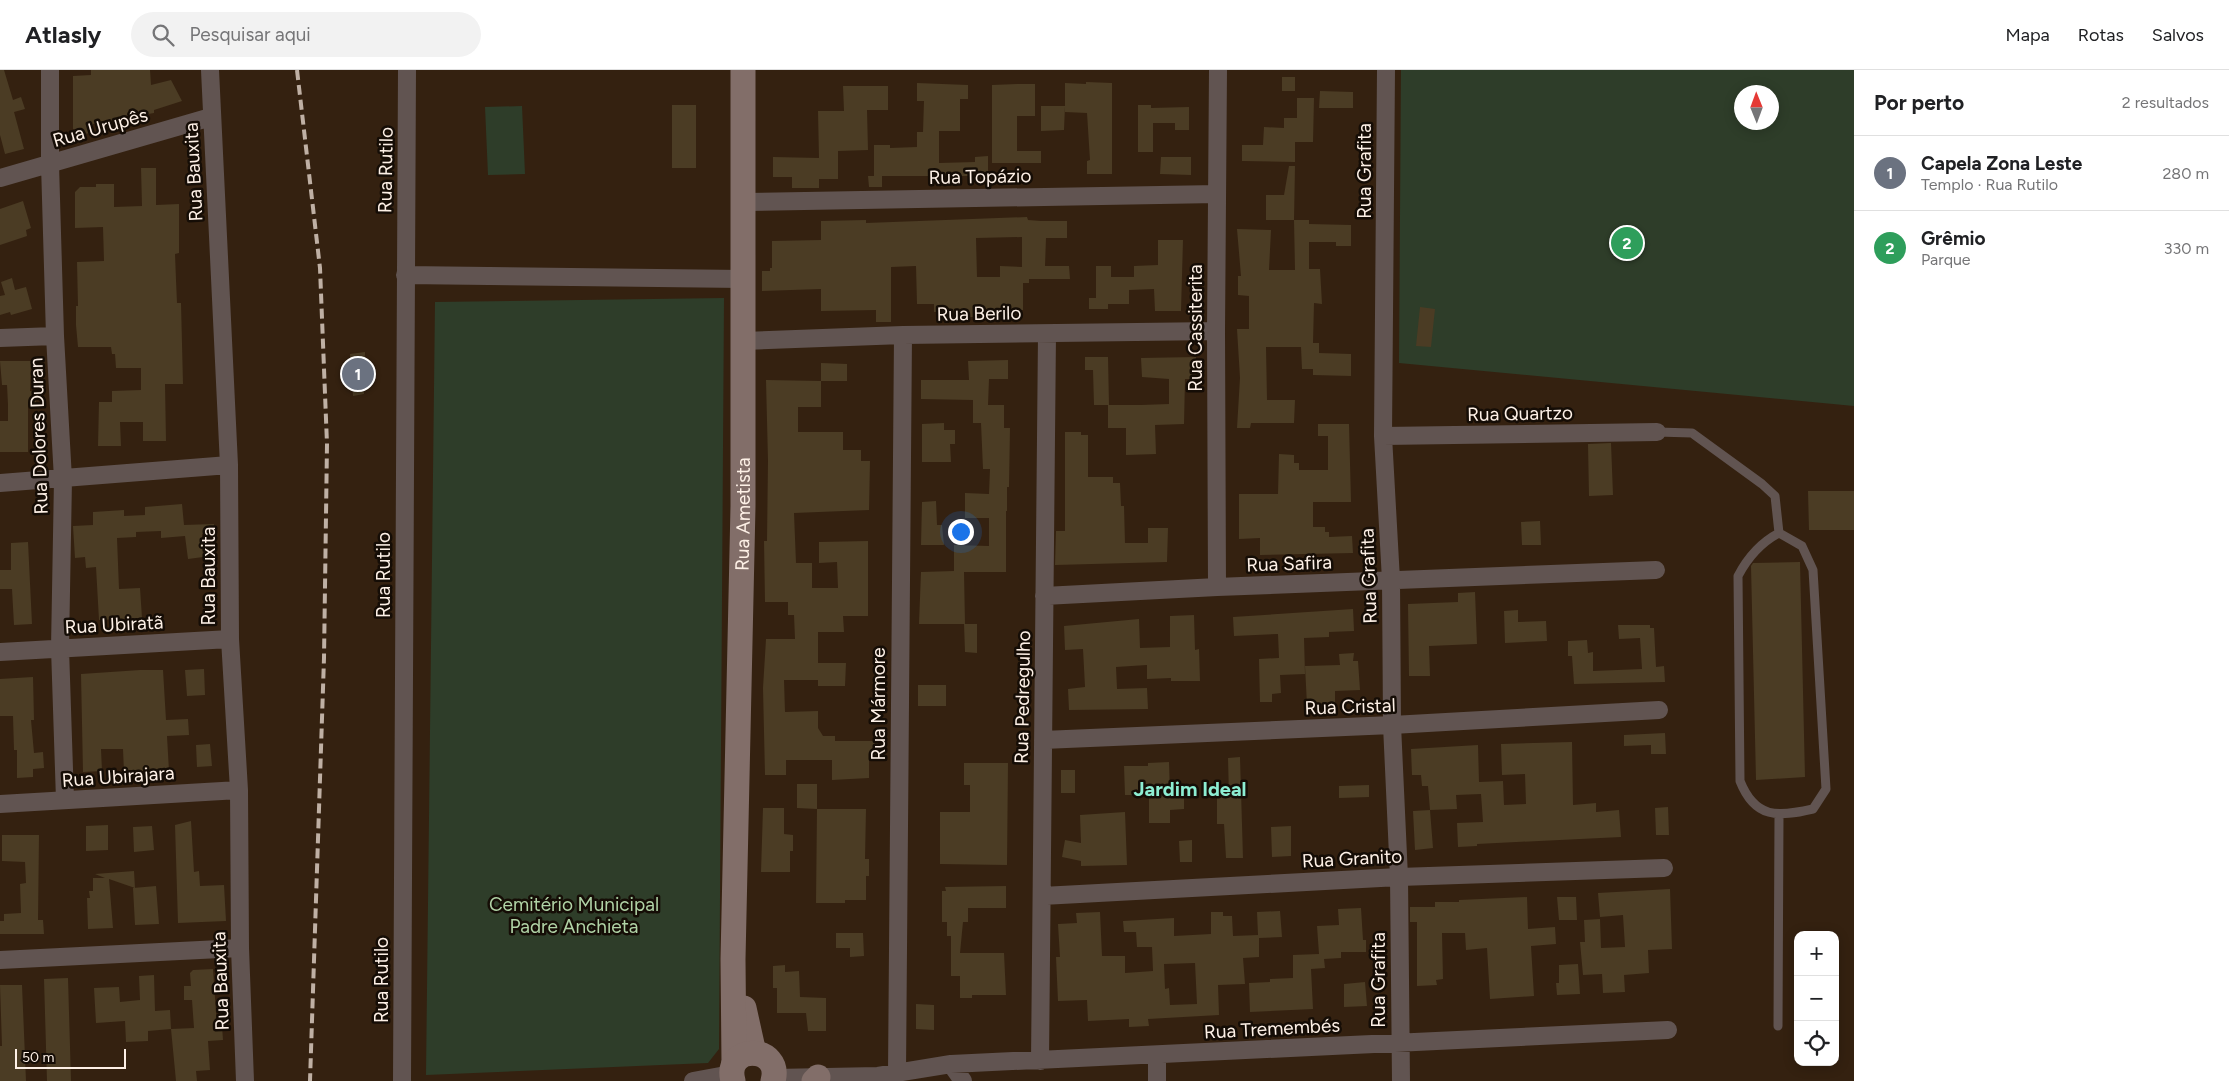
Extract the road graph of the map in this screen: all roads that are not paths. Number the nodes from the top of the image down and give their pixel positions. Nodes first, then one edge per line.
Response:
1 (50, 70) edge
2 (210, 70) edge
3 (407, 70) edge
4 (744, 70) edge
5 (1218, 70) edge
6 (1386, 70) edge
7 (211, 117) junction
8 (50, 164) junction
9 (0, 178) edge
10 (1217, 194) junction
11 (743, 202) junction
12 (405, 275) junction
13 (743, 280) junction
14 (1216, 331) junction
15 (1046, 334) junction
16 (903, 335) junction
17 (55, 336) junction
18 (0, 338) edge
19 (743, 341) junction
20 (1657, 432) joint
21 (1383, 436) junction
22 (229, 465) junction
23 (63, 479) junction
24 (0, 483) edge
25 (1780, 534) junction
26 (1656, 570) dead end
27 (1391, 580) junction
28 (1217, 587) junction
29 (1044, 596) junction
30 (230, 639) junction
31 (60, 648) junction
32 (0, 652) edge
33 (1659, 710) dead end
34 (1392, 725) junction
35 (1043, 740) junction
36 (239, 790) junction
37 (64, 800) junction
38 (0, 804) edge
39 (1779, 815) junction
40 (1664, 868) dead end
41 (1399, 877) junction
42 (1042, 896) junction
43 (240, 948) junction
44 (0, 960) edge
45 (1778, 1026) dead end
46 (1668, 1030) dead end
47 (1400, 1043) junction
48 (1157, 1055) junction
49 (1040, 1061) junction
50 (951, 1064) junction
51 (757, 1073) edge
52 (896, 1074) junction
53 (878, 1076) junction
54 (816, 1079) edge
55 (246, 1081) edge
56 (402, 1081) edge
57 (693, 1081) edge
58 (963, 1081) edge
59 (1157, 1081) edge
60 (1401, 1081) edge

1 - 8 street, Rua Dolores Duran
2 - 7 street, Rua Bauxita
3 - 12 street, Rua Rutilo
4 - 11 street, Rua Ametista
5 - 10 street, Rua Cassiterita
6 - 21 street, Rua Grafita
7 - 8 street, Rua Urupês
7 - 22 street, Rua Bauxita
8 - 9 street, Rua Urupês
8 - 17 street, Rua Dolores Duran
10 - 11 street, Rua Topázio
10 - 14 street, Rua Cassiterita
11 - 13 street, Rua Ametista
12 - 13 street
12 - 56 street, Rua Rutilo
13 - 19 street, Rua Ametista
14 - 15 street, Rua Berilo
14 - 28 street, Rua Cassiterita
15 - 16 street, Rua Berilo
15 - 29 street, Rua Pedregulho
16 - 19 street, Rua Berilo
16 - 52 street, Rua Mármore
17 - 18 street
17 - 23 street, Rua Dolores Duran
19 - 51 street, Rua Ametista
20 - 21 street, Rua Quartzo
20 - 25 lane
21 - 27 street, Rua Grafita
22 - 23 street
22 - 30 street, Rua Bauxita
23 - 24 street
23 - 31 street, Rua Dolores Duran
25 - 39 lane
25 - 39 lane
26 - 27 street, Rua Safira
27 - 28 street, Rua Safira
27 - 34 street, Rua Grafita
28 - 29 street, Rua Safira
29 - 35 street, Rua Pedregulho
30 - 31 street, Rua Ubiratã
30 - 36 street, Rua Bauxita
31 - 32 street, Rua Ubiratã
31 - 37 street, Rua Dolores Duran
33 - 34 street, Rua Cristal
34 - 35 street, Rua Cristal
34 - 41 street, Rua Grafita
35 - 42 street, Rua Pedregulho
36 - 37 street, Rua Ubirajara
36 - 43 street, Rua Bauxita
37 - 38 street, Rua Ubirajara
39 - 45 lane
40 - 41 street, Rua Granito
41 - 42 street, Rua Granito
41 - 47 street, Rua Grafita
42 - 49 street, Rua Pedregulho
43 - 44 street
43 - 55 street, Rua Bauxita
46 - 47 street, Rua Tremembés
47 - 48 street, Rua Tremembés
47 - 60 street, Rua Grafita
48 - 49 street, Rua Tremembés
48 - 59 street
49 - 50 street, Rua Tremembés
50 - 52 street, Rua Tremembés
50 - 58 street
51 - 53 street, Rua Tremembés
51 - 54 street, Rua Tremembés
51 - 57 street, Rua Tremembés
52 - 53 street, Rua Tremembés
53 - 54 street, Rua Tremembés

